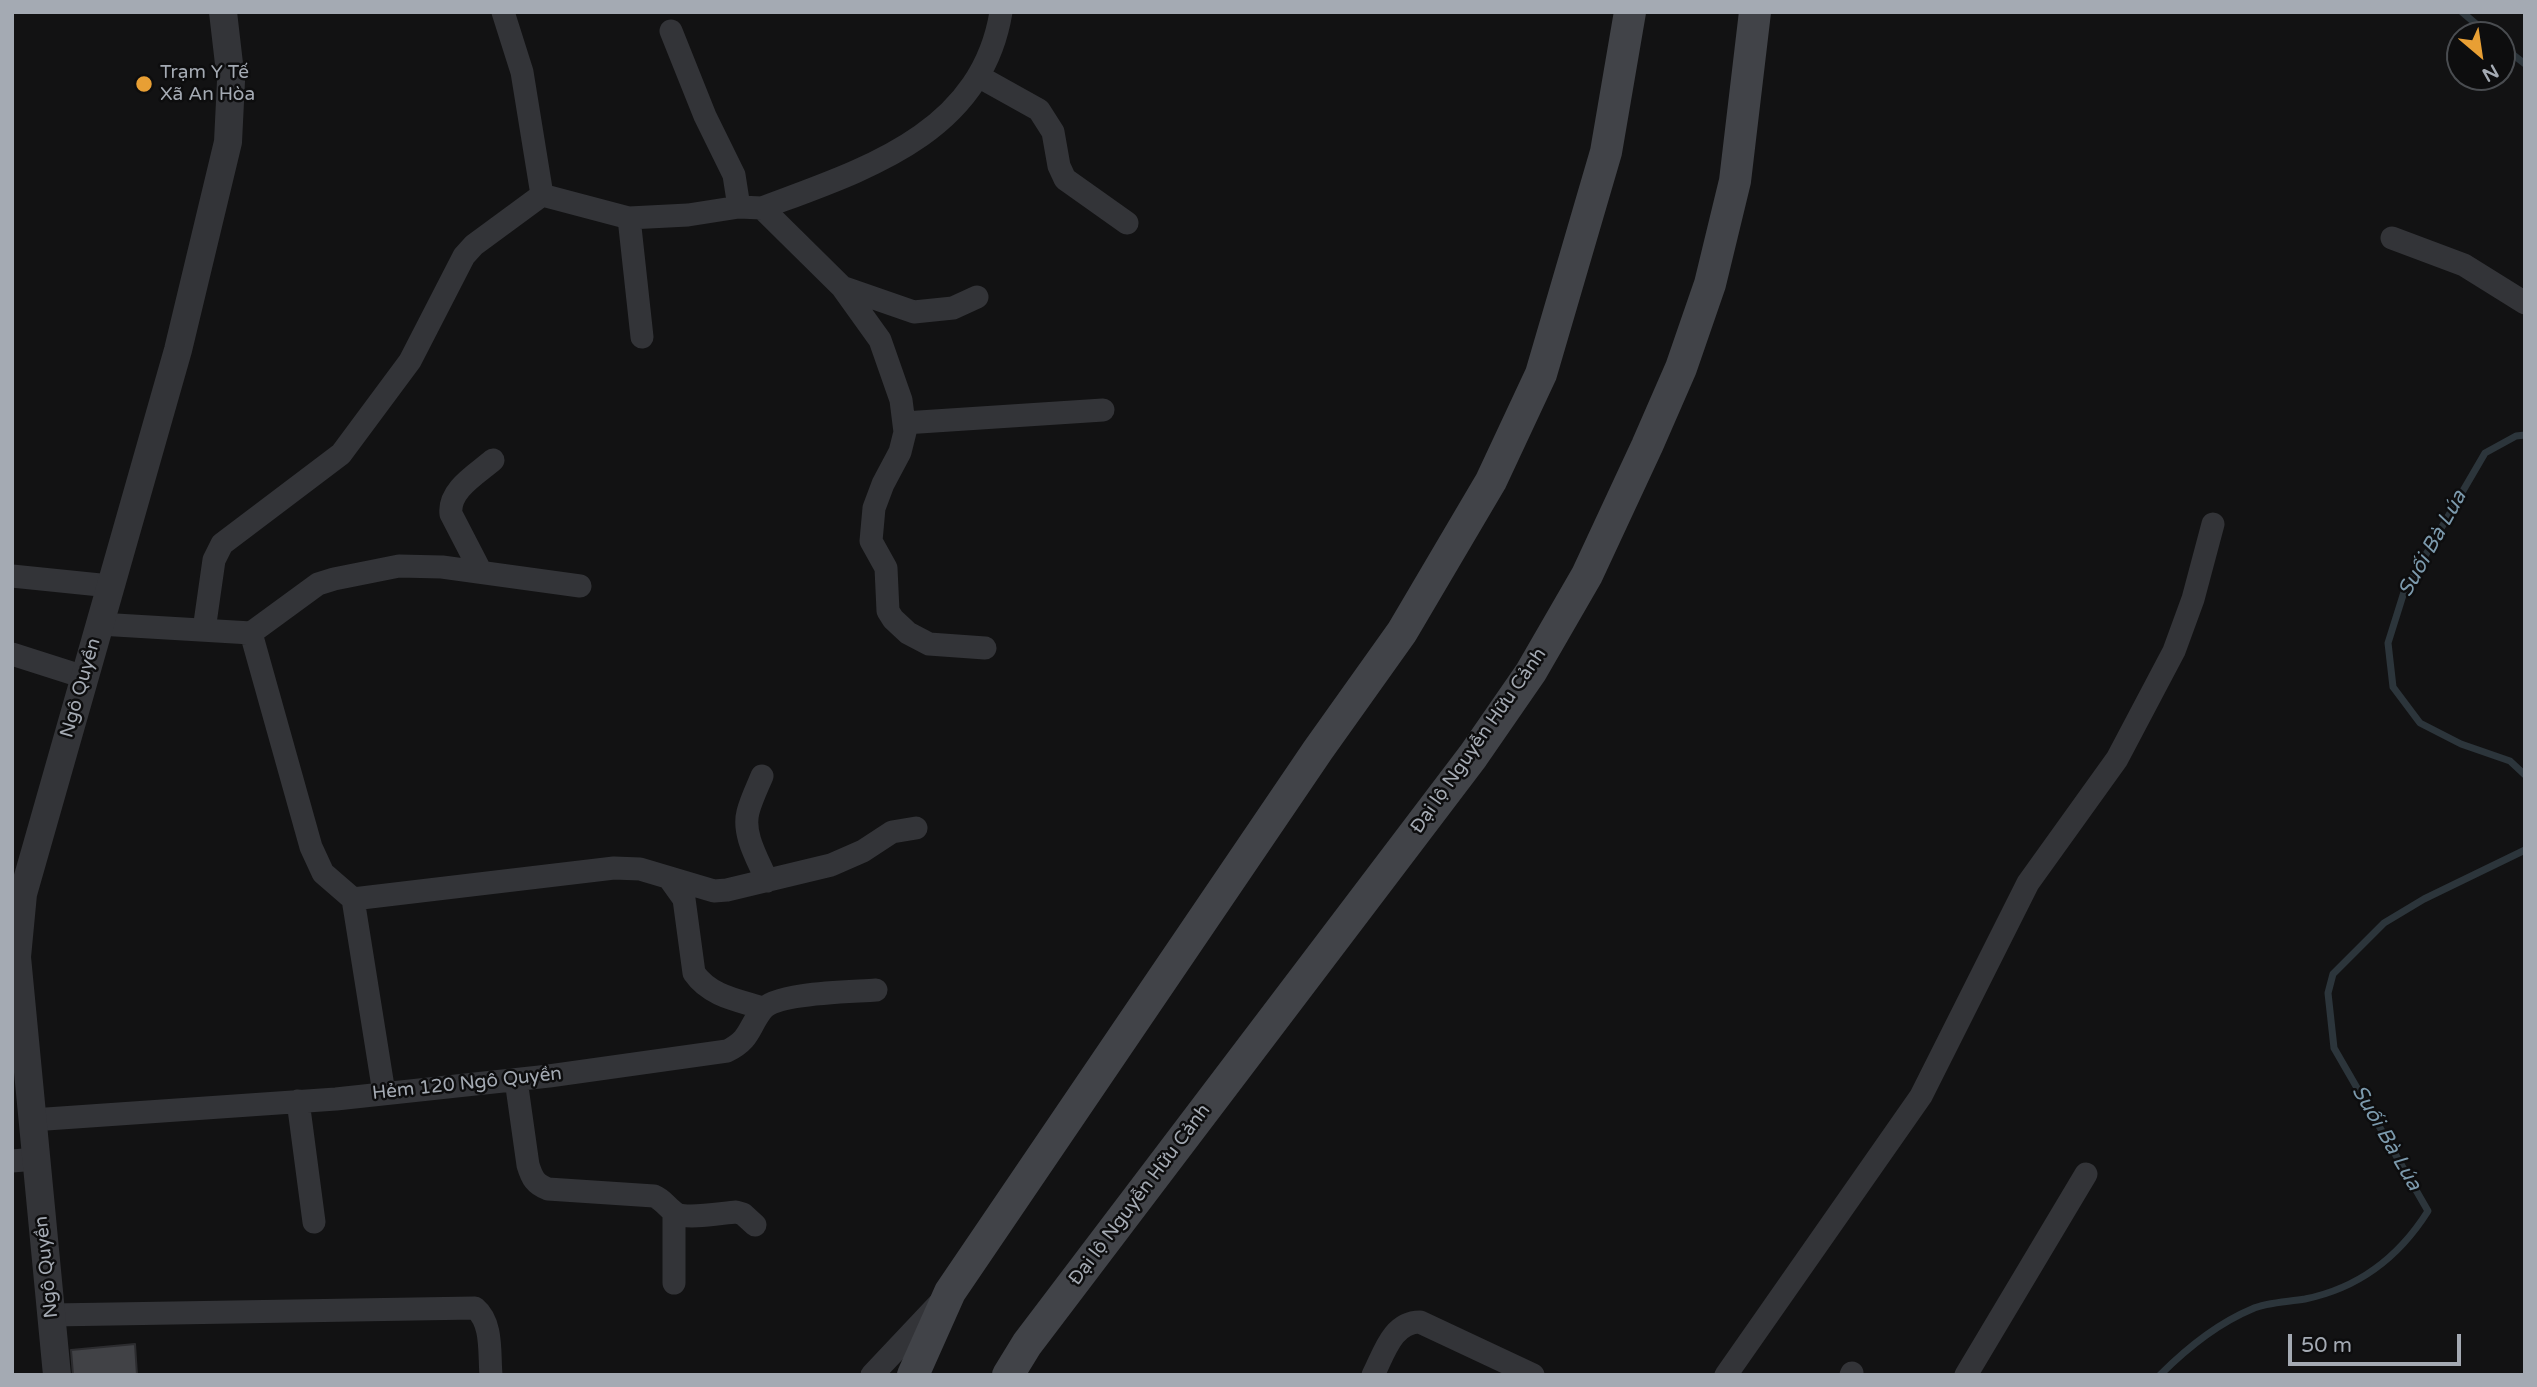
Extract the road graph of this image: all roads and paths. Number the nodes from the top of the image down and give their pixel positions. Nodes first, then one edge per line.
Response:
1 (223, 12) edge
2 (503, 12) edge
3 (1001, 12) edge
4 (1630, 12) edge
5 (1755, 12) edge
6 (671, 31) dead end
7 (978, 76) junction
8 (542, 195) junction
9 (739, 207) junction
10 (762, 208) junction
11 (629, 218) junction
12 (1127, 223) dead end
13 (2392, 237) dead end
14 (842, 287) junction
15 (977, 297) dead end
16 (2525, 303) edge
17 (642, 337) dead end
18 (1103, 410) dead end
19 (904, 423) junction
20 (493, 460) dead end
21 (2213, 524) dead end
22 (481, 572) junction
23 (12, 576) edge
24 (110, 586) junction
25 (580, 586) dead end
26 (99, 624) junction
27 (204, 630) junction
28 (251, 633) junction
29 (985, 648) dead end
30 (12, 654) edge
31 (84, 677) junction
32 (762, 776) dead end
33 (916, 828) dead end
34 (669, 878) junction
35 (767, 881) junction
36 (353, 899) junction
37 (15, 957) edge
38 (876, 990) dead end
39 (763, 1008) junction
40 (516, 1080) junction
41 (384, 1093) junction
42 (298, 1101) junction
43 (33, 1120) junction
44 (24, 1160) edge
45 (2087, 1174) dead end
46 (674, 1212) junction
47 (314, 1222) dead end
48 (755, 1225) dead end
49 (674, 1283) dead end
50 (950, 1292) junction
51 (52, 1315) junction
52 (1025, 1360) edge
53 (51, 1373) edge
54 (491, 1375) edge
55 (872, 1375) edge
56 (912, 1375) edge
57 (1008, 1375) edge
58 (1373, 1375) edge
59 (1534, 1375) edge
60 (1726, 1375) edge
61 (1966, 1375) edge

1 - 24 street, Ngô Quyền
2 - 8 street
3 - 7 street
4 - 50 main road
5 - 52 main road, Đại lộ Nguyễn Hữu Cảnh
6 - 9 street
7 - 10 street
7 - 12 street
8 - 11 street
8 - 27 street
9 - 10 street
9 - 11 street
10 - 14 street
11 - 17 street
13 - 16 street
14 - 15 street
14 - 19 street
18 - 19 street
19 - 29 street
20 - 22 street
21 - 60 street
22 - 25 street
22 - 28 street
23 - 24 street
24 - 26 street, Ngô Quyền
26 - 27 street
26 - 31 street, Ngô Quyền
27 - 28 street
28 - 36 street
30 - 31 street
31 - 37 street, Ngô Quyền
32 - 35 street
33 - 35 street
34 - 35 street
34 - 36 street
34 - 39 street
36 - 41 street
37 - 43 street, Ngô Quyền
38 - 39 street
39 - 40 street, Hẻm 120 Ngô Quyền
40 - 41 street, Hẻm 120 Ngô Quyền
40 - 46 street
41 - 42 street, Hẻm 120 Ngô Quyền
42 - 43 street, Hẻm 120 Ngô Quyền
42 - 47 street
43 - 44 street, Ngô Quyền
44 - 51 street, Ngô Quyền
45 - 61 street
46 - 48 street
46 - 49 street
50 - 55 street
50 - 56 main road
51 - 53 street, Ngô Quyền
51 - 54 street
52 - 57 main road, Đại lộ Nguyễn Hữu Cảnh
58 - 59 street

